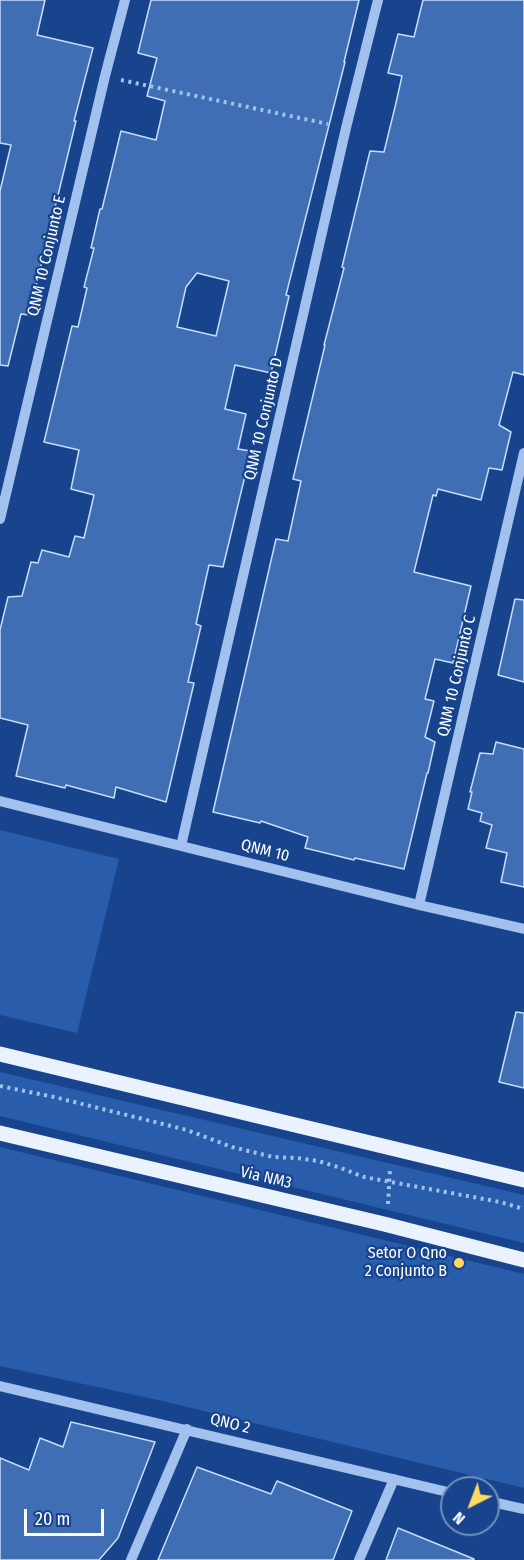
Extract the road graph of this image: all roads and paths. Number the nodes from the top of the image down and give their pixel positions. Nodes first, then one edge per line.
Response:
1 (124, 0) edge
2 (378, 0) edge
3 (105, 76) junction
4 (346, 128) junction
5 (524, 453) edge
6 (0, 519) edge
7 (0, 801) edge
8 (180, 846) junction
9 (419, 905) junction
10 (524, 929) edge
11 (0, 1054) edge
12 (0, 1086) edge
13 (0, 1133) edge
14 (392, 1148) junction
15 (524, 1180) edge
16 (389, 1181) junction
17 (524, 1209) edge
18 (384, 1224) junction
19 (524, 1260) edge
20 (0, 1386) edge
21 (187, 1430) junction
22 (394, 1479) junction
23 (440, 1490) edge
24 (500, 1504) edge
25 (524, 1509) edge
26 (131, 1560) edge
27 (359, 1560) edge

1 - 3 street, QNM 10 Conjunto E
2 - 4 street, QNM 10 Conjunto D
3 - 4 path
3 - 6 street, QNM 10 Conjunto E
4 - 8 street, QNM 10 Conjunto D
5 - 9 street, QNM 10 Conjunto C
7 - 8 street, QNM 10
8 - 9 street, QNM 10
9 - 10 street, QNM 10
11 - 14 main road
12 - 16 path
13 - 18 main road, Via NM3
14 - 15 main road
14 - 16 path
16 - 17 path
16 - 18 path
18 - 19 main road, Via NM3
20 - 21 street, QNO 2
21 - 22 street, QNO 2
21 - 26 street
22 - 23 street, QNO 2
22 - 27 street
24 - 25 street

